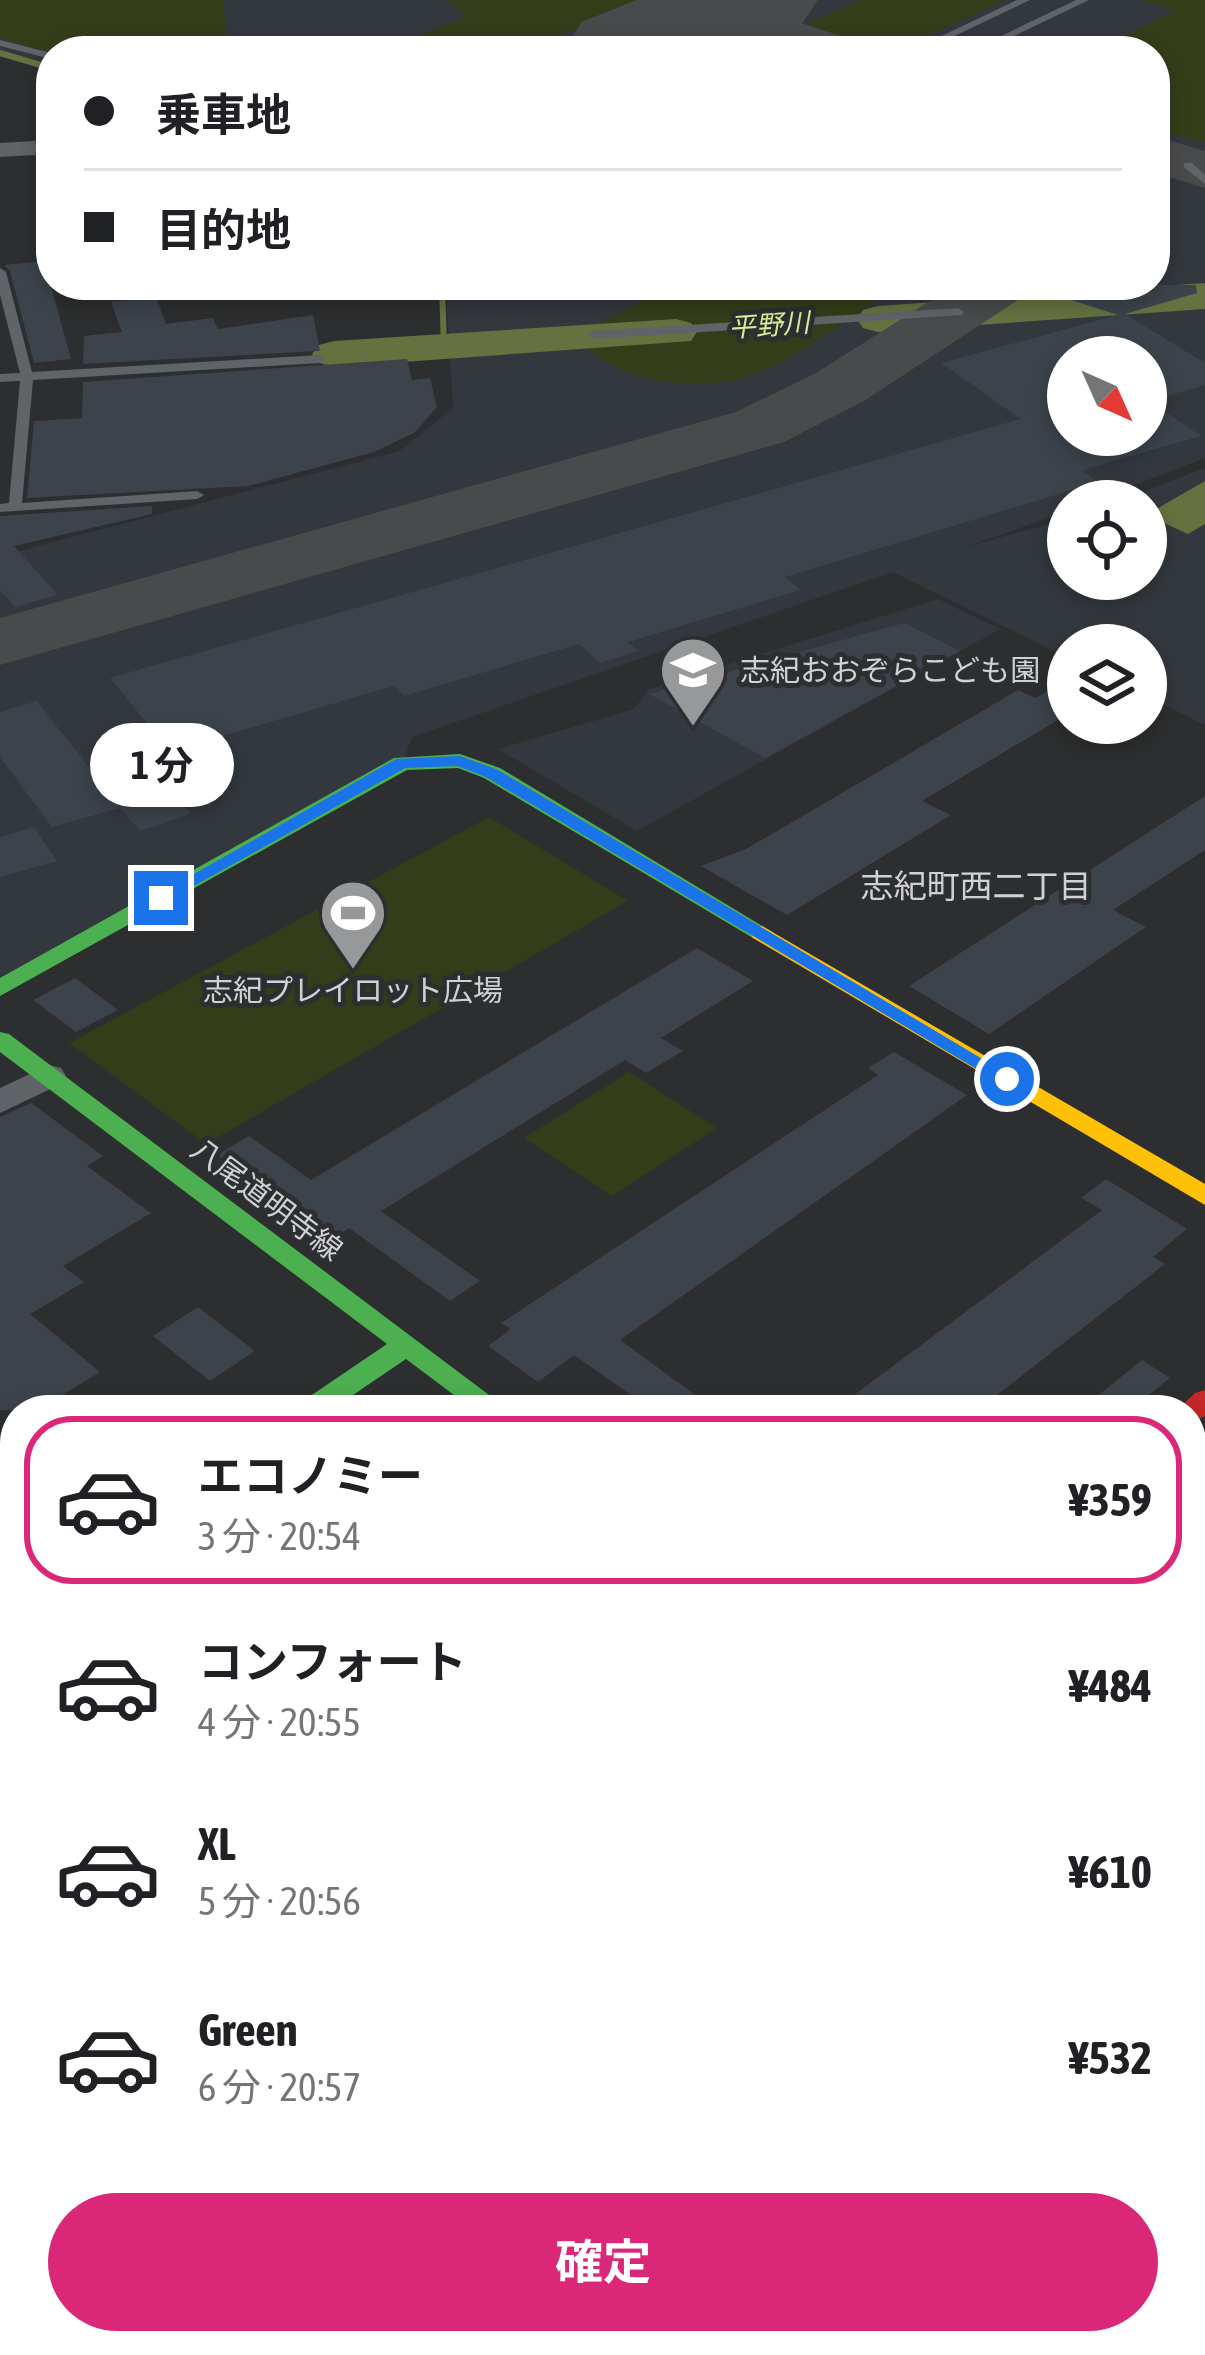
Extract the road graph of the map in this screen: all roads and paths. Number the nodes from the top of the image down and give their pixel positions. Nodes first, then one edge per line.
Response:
1 (1025, 0) edge
2 (1084, 0) edge
3 (947, 36) edge
4 (1007, 36) edge
5 (0, 43) edge
6 (36, 52) edge
7 (36, 148) edge
8 (0, 150) edge
9 (1188, 165) dead end
10 (1205, 181) edge
11 (0, 272) edge
12 (958, 312) dead end
13 (593, 335) dead end
14 (320, 359) dead end
15 (27, 376) junction
16 (0, 378) edge
17 (197, 495) dead end
18 (8, 508) edge
19 (0, 988) edge
20 (0, 1040) edge
21 (50, 1076) junction
22 (0, 1102) edge
23 (1205, 1196) edge
24 (406, 1346) junction
25 (332, 1395) edge
26 (473, 1395) edge

1 - 3 lane
2 - 4 lane
5 - 6 lane
7 - 8 street
9 - 10 lane
11 - 15 lane
12 - 13 lane
14 - 15 lane
15 - 16 lane
15 - 18 lane
17 - 18 lane
19 - 23 street
20 - 21 street, 八尾道明寺線
21 - 22 street
21 - 24 street, 八尾道明寺線
24 - 25 street
24 - 26 street, 八尾道明寺線

